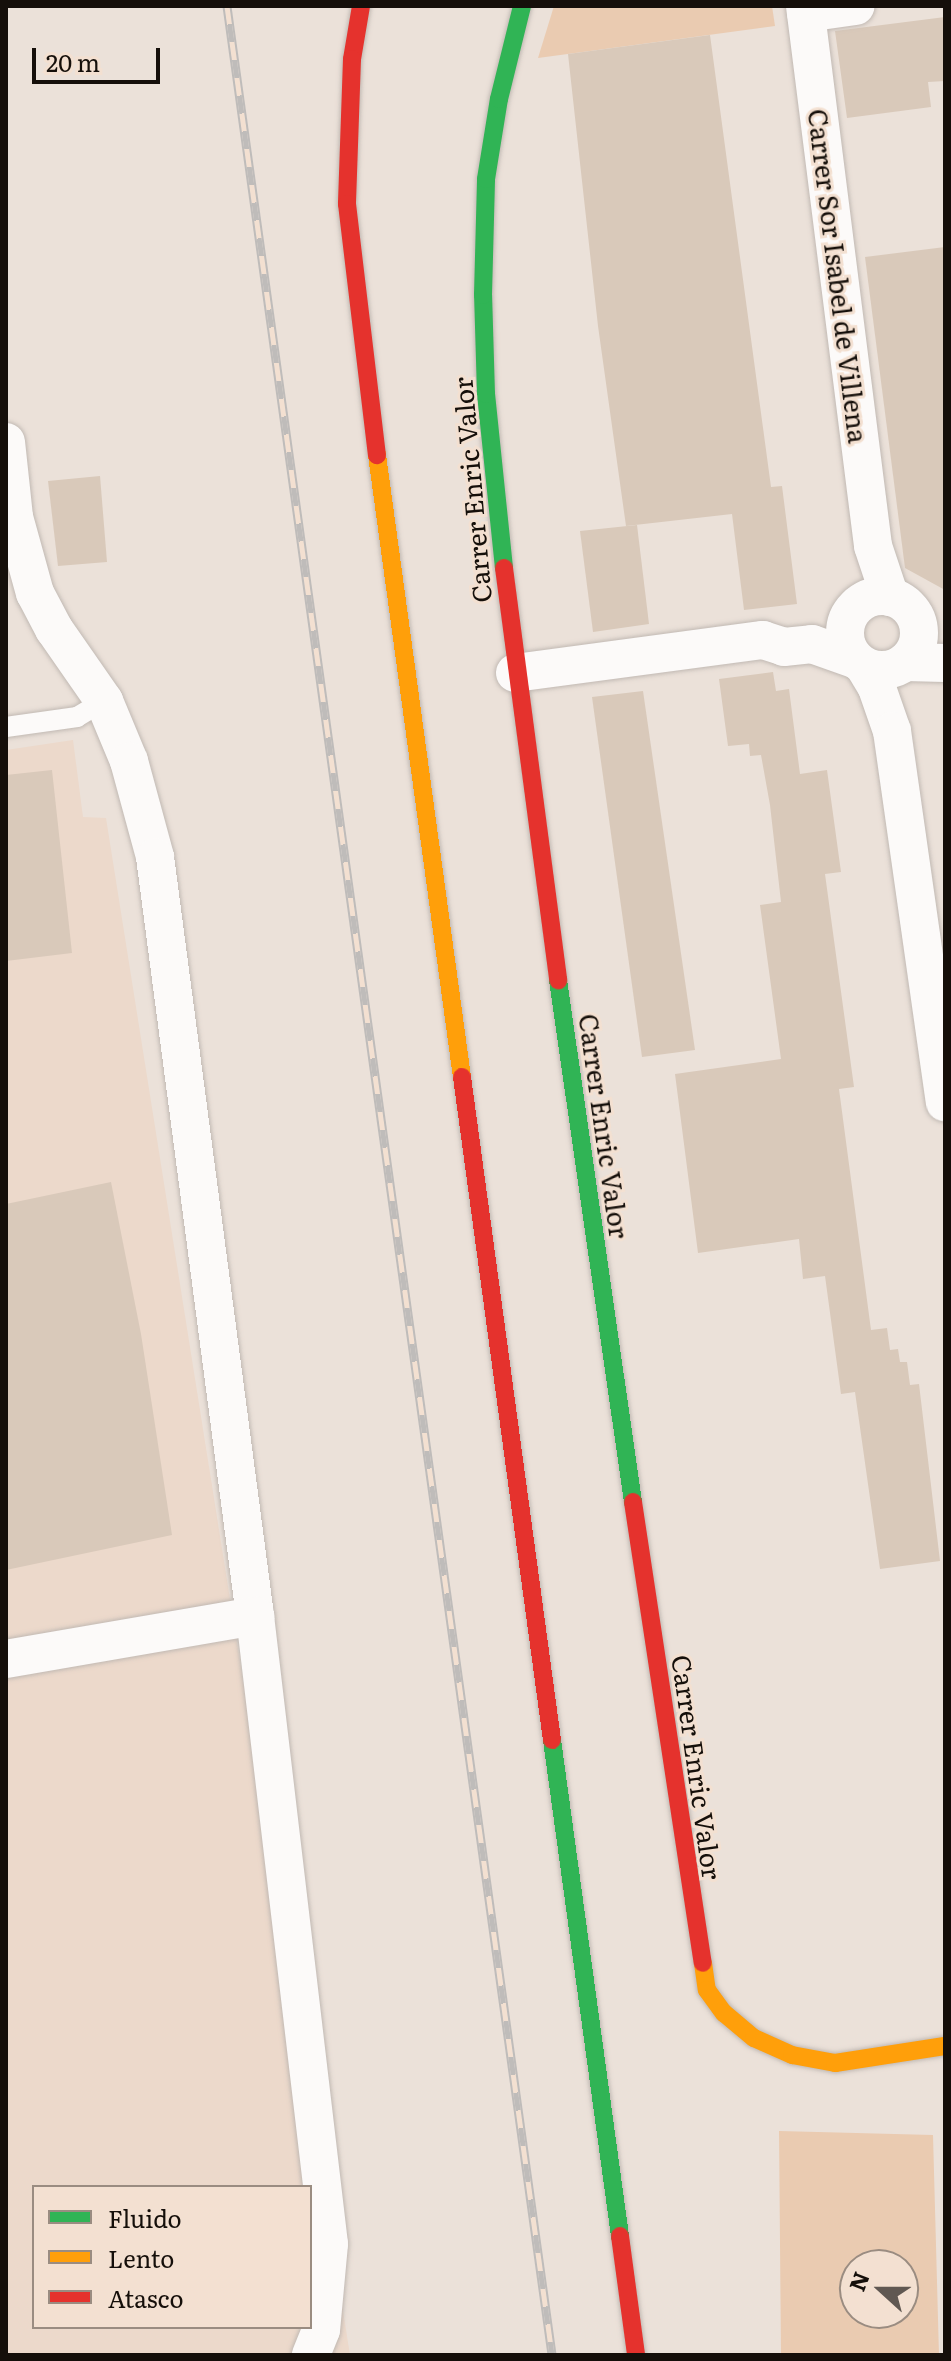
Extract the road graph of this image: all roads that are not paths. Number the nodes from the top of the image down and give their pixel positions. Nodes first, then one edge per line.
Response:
1 (361, 6) edge
2 (522, 6) edge
3 (856, 6) edge
4 (806, 10) edge
5 (6, 442) edge
6 (874, 605) junction
7 (945, 618) edge
8 (763, 640) junction
9 (859, 663) junction
10 (945, 663) edge
11 (904, 664) junction
12 (515, 673) junction
13 (104, 701) junction
14 (6, 727) edge
15 (892, 731) junction
16 (939, 1014) edge
17 (945, 1102) edge
18 (255, 1616) junction
19 (6, 1659) edge
20 (945, 2046) edge
21 (311, 2355) edge
22 (636, 2355) edge

1 - 22 main road
2 - 12 main road, Carrer Enric Valor
3 - 4 street
4 - 6 street, Carrer Sor Isabel de Villena
5 - 13 street
6 - 7 street
6 - 8 street
6 - 9 street
6 - 11 street
8 - 9 street
8 - 12 street
9 - 11 street
9 - 15 street
10 - 11 street
11 - 15 street
12 - 20 main road, Carrer Enric Valor
13 - 14 lane
13 - 18 street
15 - 16 street
16 - 17 street
18 - 19 street
18 - 21 street

